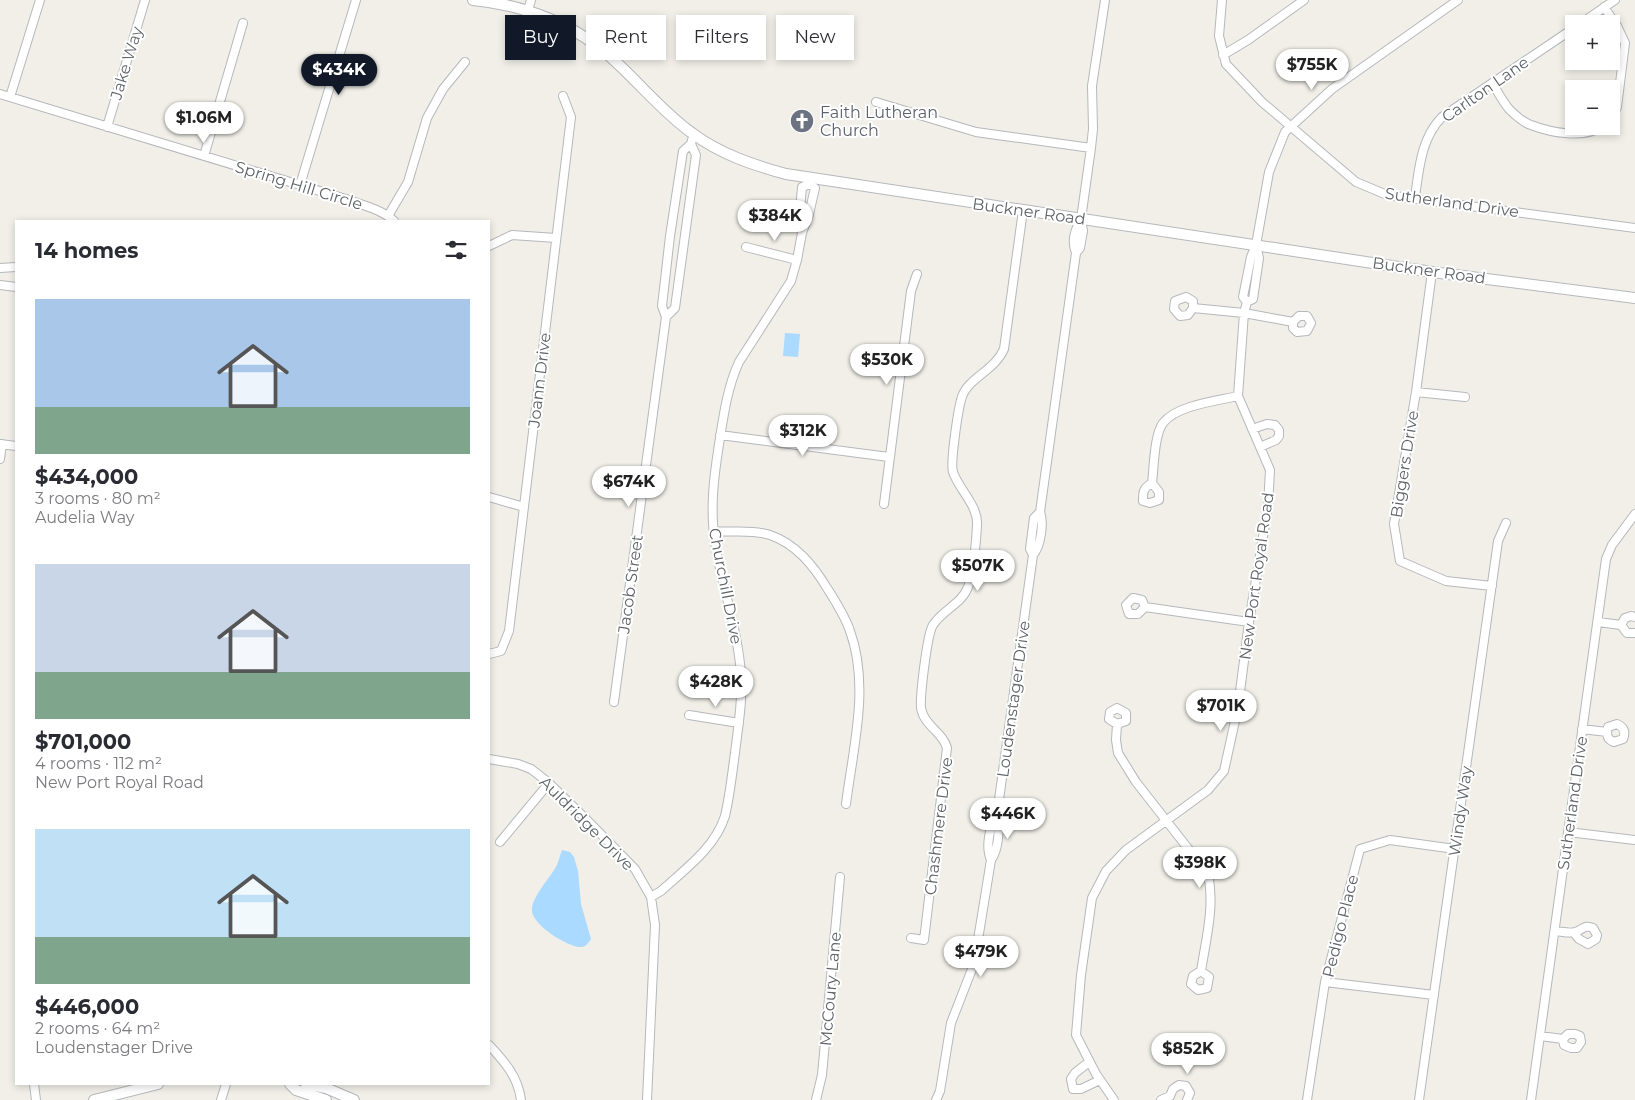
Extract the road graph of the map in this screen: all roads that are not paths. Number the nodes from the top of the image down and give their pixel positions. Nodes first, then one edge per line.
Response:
1 (40, 0) edge
2 (144, 0) edge
3 (356, 0) edge
4 (473, 0) edge
5 (1105, 0) edge
6 (1222, 0) edge
7 (1304, 0) edge
8 (1458, 0) edge
9 (1615, 0) edge
10 (530, 5) edge
11 (1604, 7) junction
12 (1593, 15) edge
13 (243, 23) dead end
14 (1565, 34) edge
15 (1223, 55) junction
16 (465, 62) dead end
17 (1620, 83) edge
18 (1492, 84) junction
19 (0, 94) edge
20 (562, 96) dead end
21 (10, 97) junction
22 (876, 102) dead end
23 (1290, 125) junction
24 (107, 127) junction
25 (1565, 132) edge
26 (692, 139) junction
27 (1091, 148) junction
28 (204, 156) junction
29 (811, 181) junction
30 (300, 185) junction
31 (1415, 197) junction
32 (1023, 210) junction
33 (391, 219) edge
34 (1081, 219) junction
35 (1635, 228) edge
36 (802, 233) junction
37 (556, 238) junction
38 (1256, 245) junction
39 (490, 246) edge
40 (746, 247) dead end
41 (797, 260) junction
42 (15, 267) edge
43 (0, 268) edge
44 (1432, 272) junction
45 (917, 274) dead end
46 (0, 285) edge
47 (15, 287) edge
48 (1635, 298) edge
49 (1193, 308) dead end
50 (1244, 313) junction
51 (666, 317) junction
52 (1293, 322) dead end
53 (860, 352) dead end
54 (902, 355) junction
55 (1416, 392) junction
56 (1238, 396) junction
57 (1465, 397) dead end
58 (1252, 429) junction
59 (720, 435) junction
60 (1, 444) edge
61 (15, 446) edge
62 (1260, 447) junction
63 (889, 457) junction
64 (0, 459) edge
65 (1152, 483) dead end
66 (490, 497) edge
67 (884, 504) dead end
68 (524, 507) junction
69 (1633, 518) edge
70 (1506, 523) dead end
71 (714, 531) junction
72 (1492, 586) junction
73 (1145, 607) dead end
74 (1635, 617) edge
75 (1249, 622) junction
76 (1598, 622) junction
77 (1621, 625) junction
78 (1635, 633) edge
79 (490, 654) edge
80 (614, 702) dead end
81 (689, 716) dead end
82 (739, 723) junction
83 (1116, 724) dead end
84 (1582, 729) junction
85 (1606, 732) dead end
86 (490, 759) edge
87 (549, 783) junction
88 (846, 804) dead end
89 (1167, 821) junction
90 (1568, 832) junction
91 (1635, 840) edge
92 (500, 842) dead end
93 (1455, 849) junction
94 (840, 877) dead end
95 (651, 897) junction
96 (1555, 931) junction
97 (1574, 933) dead end
98 (911, 938) dead end
99 (1201, 971) dead end
100 (1325, 982) junction
101 (1434, 995) junction
102 (1540, 1036) junction
103 (1563, 1039) dead end
104 (490, 1046) edge
105 (1090, 1062) junction
106 (1100, 1080) junction
107 (34, 1085) edge
108 (154, 1085) edge
109 (226, 1085) edge
110 (291, 1085) edge
111 (311, 1085) edge
112 (940, 1091) junction
113 (1173, 1098) edge
114 (36, 1100) edge
115 (94, 1100) edge
116 (221, 1100) edge
117 (326, 1100) edge
118 (354, 1100) edge
119 (521, 1100) edge
120 (647, 1100) edge
121 (816, 1100) edge
122 (936, 1100) edge
123 (942, 1100) edge
124 (1114, 1100) edge
125 (1161, 1100) edge
126 (1187, 1100) edge
127 (1307, 1100) edge
128 (1419, 1100) edge
129 (1531, 1100) edge

1 - 21 street
2 - 24 street, Jake Way
3 - 30 street
4 - 10 street, Buckner Road
5 - 27 street, Loudenstager Drive
6 - 15 street
7 - 15 street
8 - 23 street, New Port Royal Road
9 - 11 street
10 - 26 street, Buckner Road
11 - 12 street
11 - 17 street
13 - 28 street
14 - 18 street, Carlton Lane
15 - 23 street, Sutherland Drive
16 - 33 street
18 - 25 street
18 - 31 street, Carlton Lane
19 - 21 street, Spring Hill Circle
20 - 37 street, Joann Drive
21 - 24 street, Spring Hill Circle
22 - 27 street
23 - 31 street, Sutherland Drive
23 - 38 street, New Port Royal Road
24 - 28 street, Spring Hill Circle
26 - 29 street, Buckner Road
26 - 51 street, Jacob Street
26 - 51 street, Jacob Street
27 - 34 street, Loudenstager Drive
28 - 30 street, Spring Hill Circle
29 - 32 street, Buckner Road
29 - 36 street, Churchill Drive
29 - 36 street, Churchill Drive
30 - 33 street, Spring Hill Circle
31 - 35 street, Sutherland Drive
32 - 34 street, Buckner Road
32 - 98 street, Chashmere Drive
34 - 38 street, Buckner Road
34 - 112 street, Loudenstager Drive
36 - 41 street, Churchill Drive
37 - 39 street
37 - 68 street, Joann Drive
38 - 44 street, Buckner Road
38 - 50 street, New Port Royal Road
40 - 41 street
41 - 59 street, Churchill Drive
42 - 43 street
44 - 48 street, Buckner Road
44 - 55 street, Biggers Drive
45 - 54 street
46 - 47 street
49 - 50 street
50 - 52 street
50 - 56 street, New Port Royal Road
51 - 80 street, Jacob Street
53 - 54 street
54 - 63 street
55 - 57 street
55 - 72 street, Biggers Drive
56 - 58 street, New Port Royal Road
56 - 65 street
58 - 62 street, New Port Royal Road
58 - 62 street
59 - 63 street
59 - 71 street, Churchill Drive
60 - 61 street
60 - 64 street
62 - 75 street, New Port Royal Road
63 - 67 street
66 - 68 street
68 - 79 street, Joann Drive
69 - 76 street, Sutherland Drive
70 - 72 street, Windy Way
71 - 82 street, Churchill Drive
71 - 88 street
72 - 93 street, Windy Way
73 - 75 street
74 - 77 street
75 - 89 street, New Port Royal Road
76 - 77 street
76 - 84 street, Sutherland Drive
77 - 78 street
81 - 82 street
82 - 95 street, Churchill Drive
83 - 89 street
84 - 85 street
84 - 90 street, Sutherland Drive
86 - 87 street, Auldridge Drive
87 - 92 street
87 - 95 street, Auldridge Drive
89 - 99 street
89 - 105 street, New Port Royal Road
90 - 91 street
90 - 96 street, Sutherland Drive
93 - 100 street, Pedigo Place
93 - 101 street, Windy Way
94 - 121 street, McCoury Lane
95 - 120 street, Auldridge Drive
96 - 97 street
96 - 102 street, Sutherland Drive
100 - 101 street
100 - 127 street, Pedigo Place
101 - 128 street, Windy Way
102 - 103 street
102 - 129 street, Sutherland Drive
104 - 119 street
105 - 106 street, New Port Royal Road
105 - 106 street
106 - 124 street, New Port Royal Road
107 - 114 street
108 - 115 street
109 - 116 street
110 - 117 street
111 - 118 street
112 - 122 street, Loudenstager Drive
112 - 123 street, Loudenstager Drive
113 - 125 street
113 - 126 street

